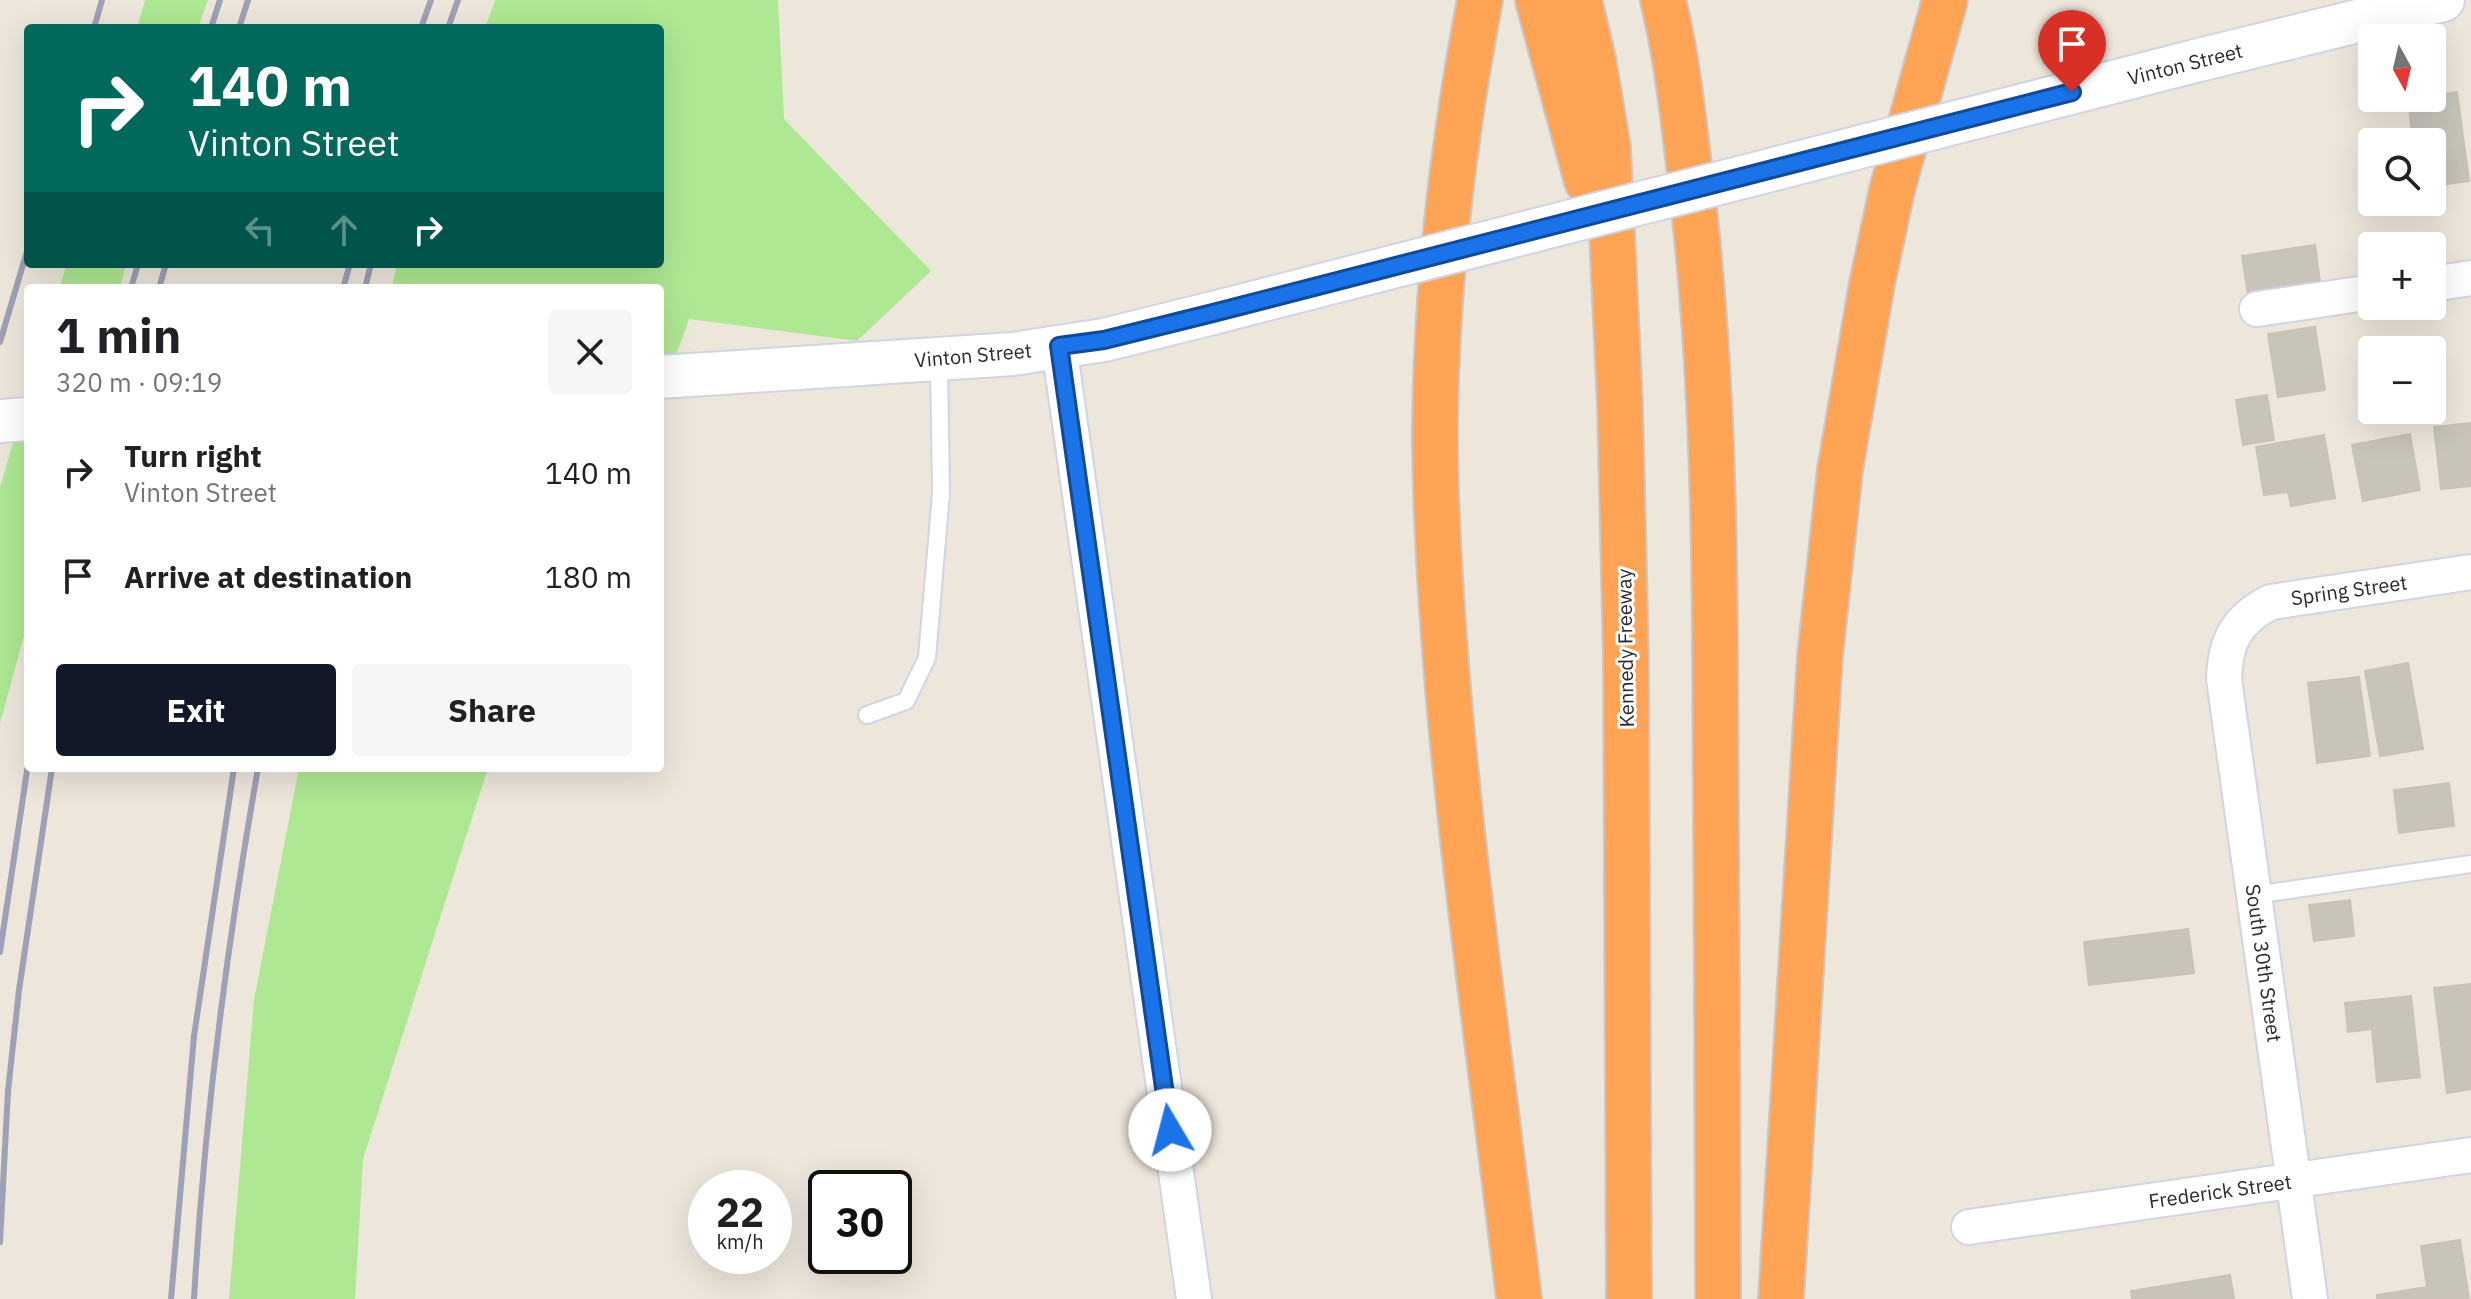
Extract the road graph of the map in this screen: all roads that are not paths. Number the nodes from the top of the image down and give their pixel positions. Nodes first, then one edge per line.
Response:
1 (1480, 0) edge
2 (1538, 0) edge
3 (1579, 0) edge
4 (1663, 0) edge
5 (1945, 0) edge
6 (2443, 0) edge
7 (2471, 278) edge
8 (2446, 282) edge
9 (2358, 294) edge
10 (1615, 308) junction
11 (2257, 309) dead end
12 (1059, 346) junction
13 (939, 359) junction
14 (664, 377) edge
15 (24, 419) edge
16 (0, 421) edge
17 (2471, 572) edge
18 (2237, 628) joint
19 (867, 715) dead end
20 (2471, 864) edge
21 (2254, 895) junction
22 (2471, 1155) edge
23 (2294, 1180) junction
24 (1969, 1227) dead end
25 (1194, 1299) edge
26 (1519, 1299) edge
27 (1629, 1299) edge
28 (1718, 1299) edge
29 (1781, 1299) edge
30 (2310, 1299) edge

1 - 26 highway
2 - 10 highway
3 - 10 highway, Kennedy Freeway
4 - 28 highway
5 - 29 highway
6 - 12 street, Vinton Street, bridge
7 - 8 street
9 - 11 street
10 - 27 highway, Kennedy Freeway
12 - 13 street, Vinton Street
12 - 25 street
13 - 14 street, Vinton Street
13 - 19 lane
15 - 16 street
17 - 18 street, Spring Street
18 - 21 street, South 30th Street
20 - 21 lane
21 - 23 street, South 30th Street
22 - 23 street, Frederick Street
23 - 24 street, Frederick Street
23 - 30 street, South 30th Street

